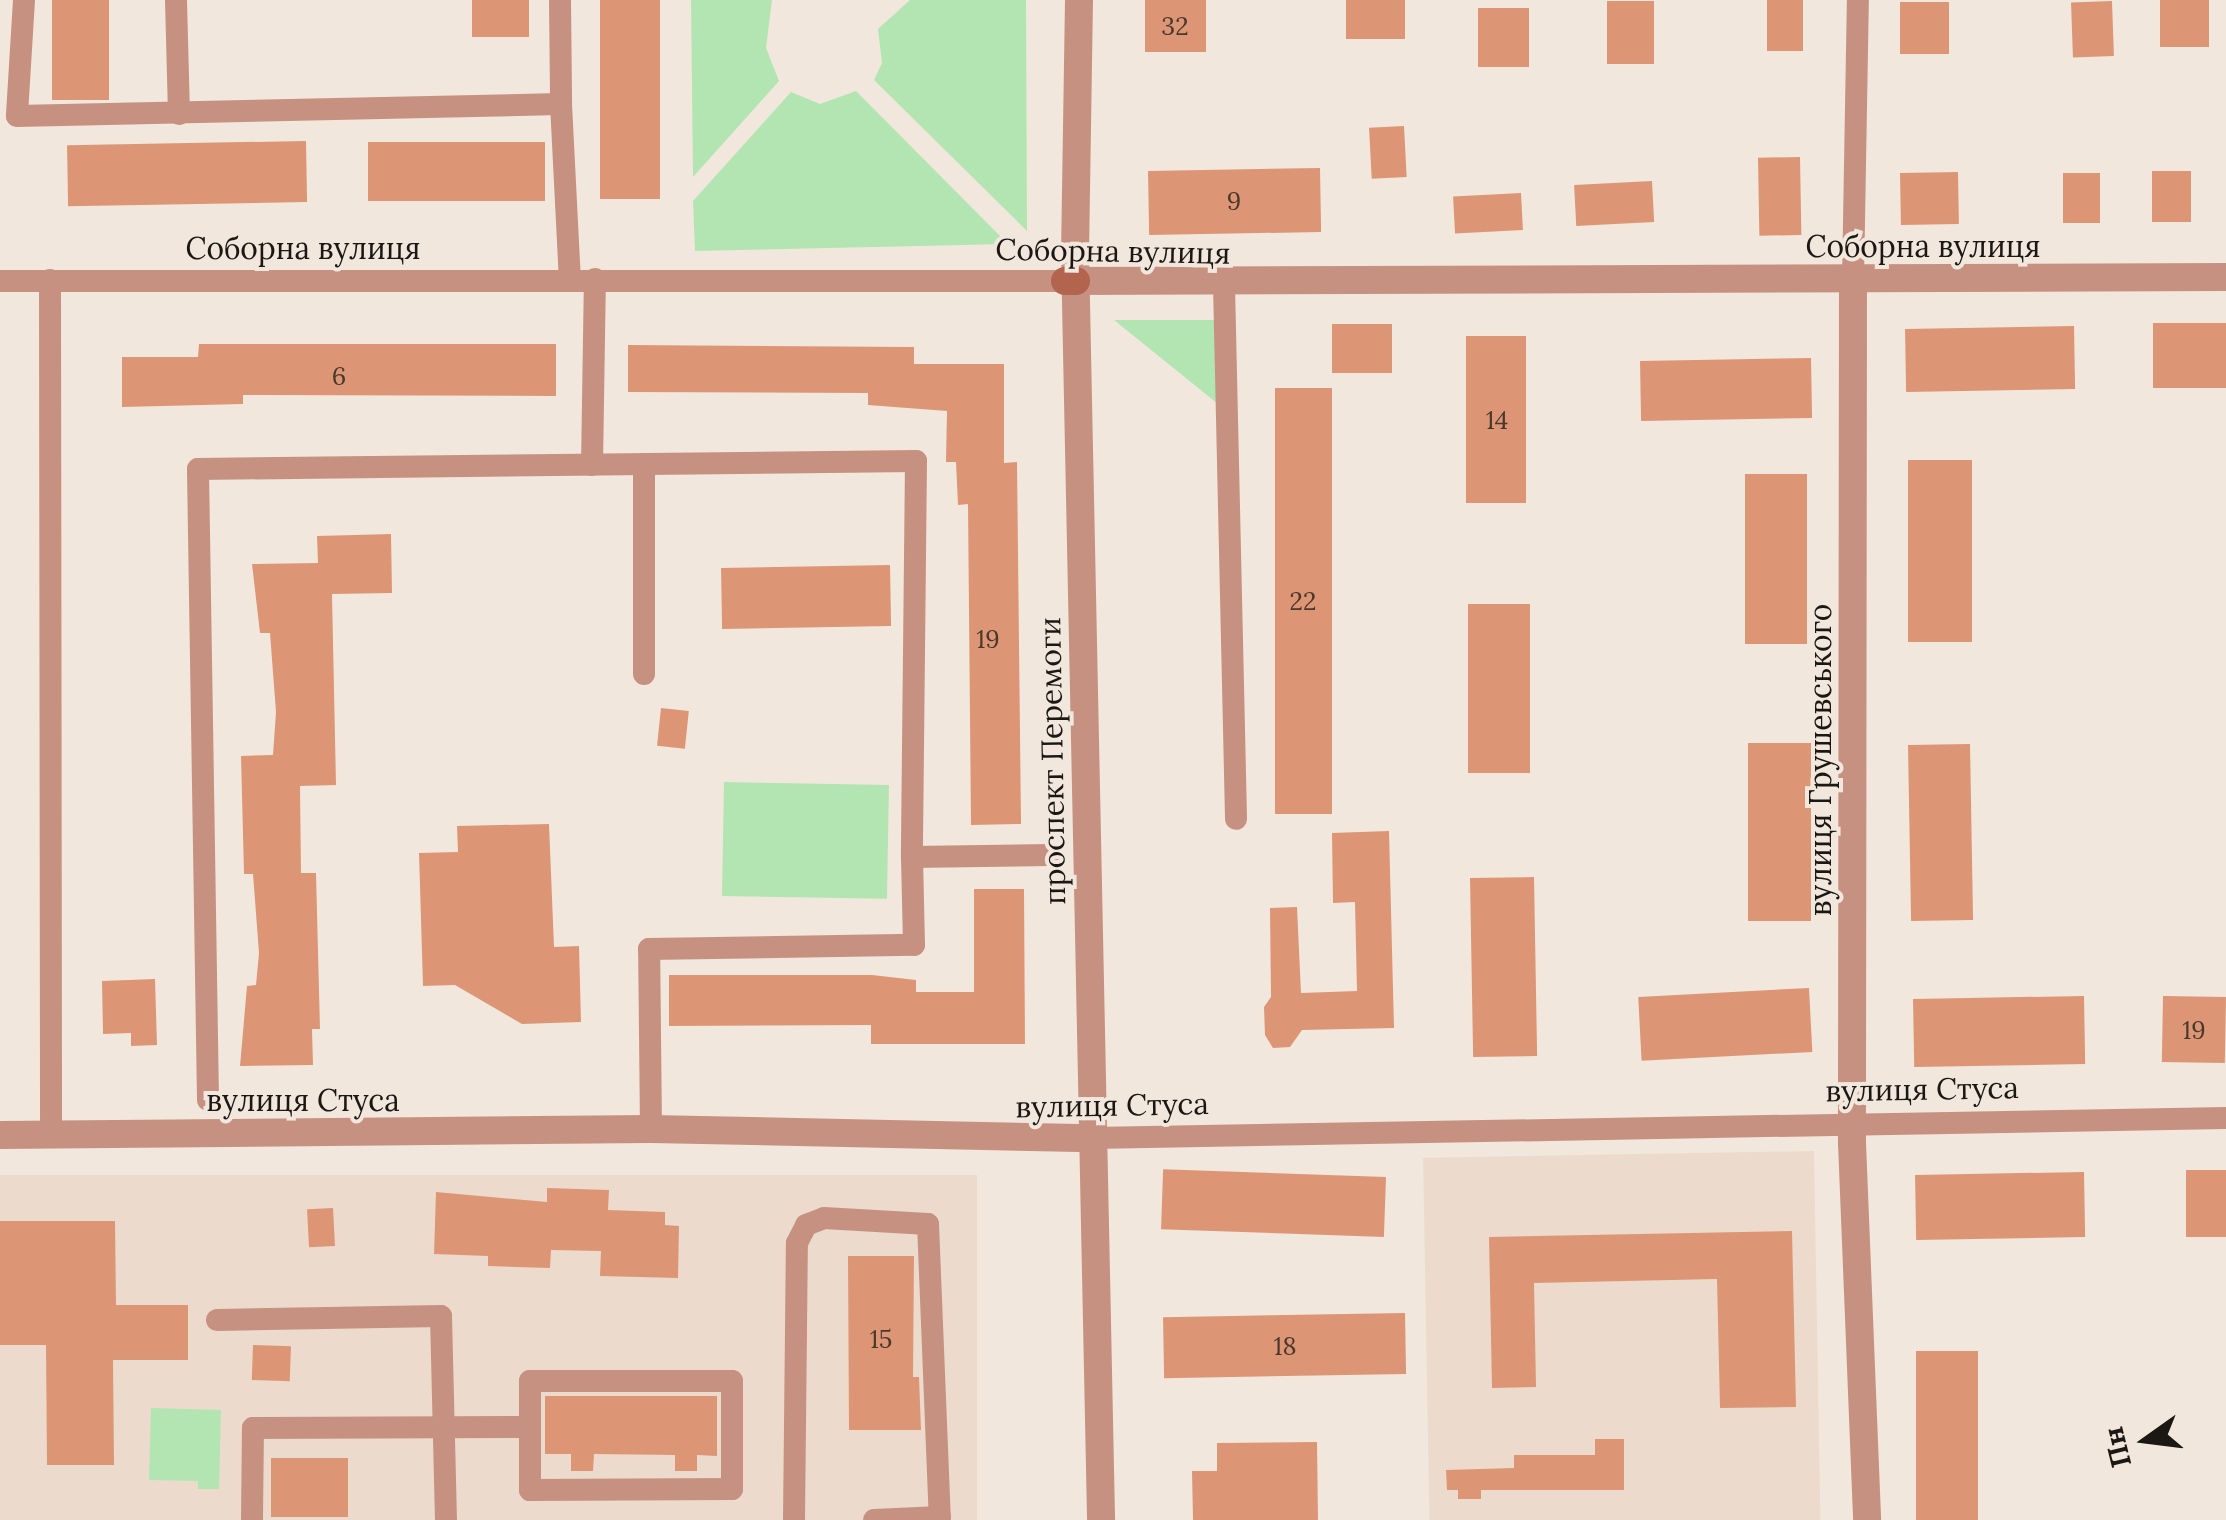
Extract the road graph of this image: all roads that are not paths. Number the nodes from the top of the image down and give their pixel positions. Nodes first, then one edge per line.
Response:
1 (24, 0) edge
2 (176, 0) edge
3 (560, 0) edge
4 (1079, 0) edge
5 (1858, 0) edge
6 (561, 104) junction
7 (178, 114) junction
8 (2226, 277) edge
9 (1854, 279) junction
10 (0, 280) edge
11 (50, 280) junction
12 (570, 280) junction
13 (595, 280) junction
14 (1071, 282) junction
15 (1224, 285) junction
16 (644, 464) junction
17 (592, 465) junction
18 (644, 674) dead end
19 (1236, 819) dead end
20 (1050, 855) dead end
21 (912, 857) junction
22 (208, 1100) dead end
23 (2226, 1118) edge
24 (1853, 1123) junction
25 (651, 1129) junction
26 (0, 1134) edge
27 (51, 1134) junction
28 (1092, 1138) junction
29 (216, 1320) dead end
30 (530, 1428) junction
31 (444, 1430) junction
32 (252, 1520) edge
33 (446, 1520) edge
34 (794, 1520) edge
35 (874, 1520) edge
36 (1102, 1520) edge
37 (1867, 1520) edge

1 - 7 street
2 - 7 street
3 - 6 street
4 - 14 street, проспект Перемоги
5 - 9 street, вулиця Грушевського
6 - 7 street
6 - 12 street
8 - 9 street, Соборна вулиця
9 - 15 street, Соборна вулиця
9 - 24 street, вулиця Грушевського
10 - 11 street, Соборна вулиця
11 - 12 street, Соборна вулиця
11 - 27 street
12 - 13 street, Соборна вулиця
13 - 14 street, Соборна вулиця
13 - 17 street
14 - 15 street, Соборна вулиця
14 - 28 street, проспект Перемоги
15 - 19 street
16 - 17 street
16 - 18 street
16 - 21 street
17 - 22 street
20 - 21 street
21 - 25 street
23 - 24 street, вулиця Стуса
24 - 28 street, вулиця Стуса
24 - 37 street, вулиця Грушевського
25 - 27 street, вулиця Стуса
25 - 28 street, вулиця Стуса
26 - 27 street, вулиця Стуса
28 - 36 street, проспект Перемоги
29 - 31 street
30 - 30 street
30 - 31 street
31 - 32 street
31 - 33 street
34 - 35 street

